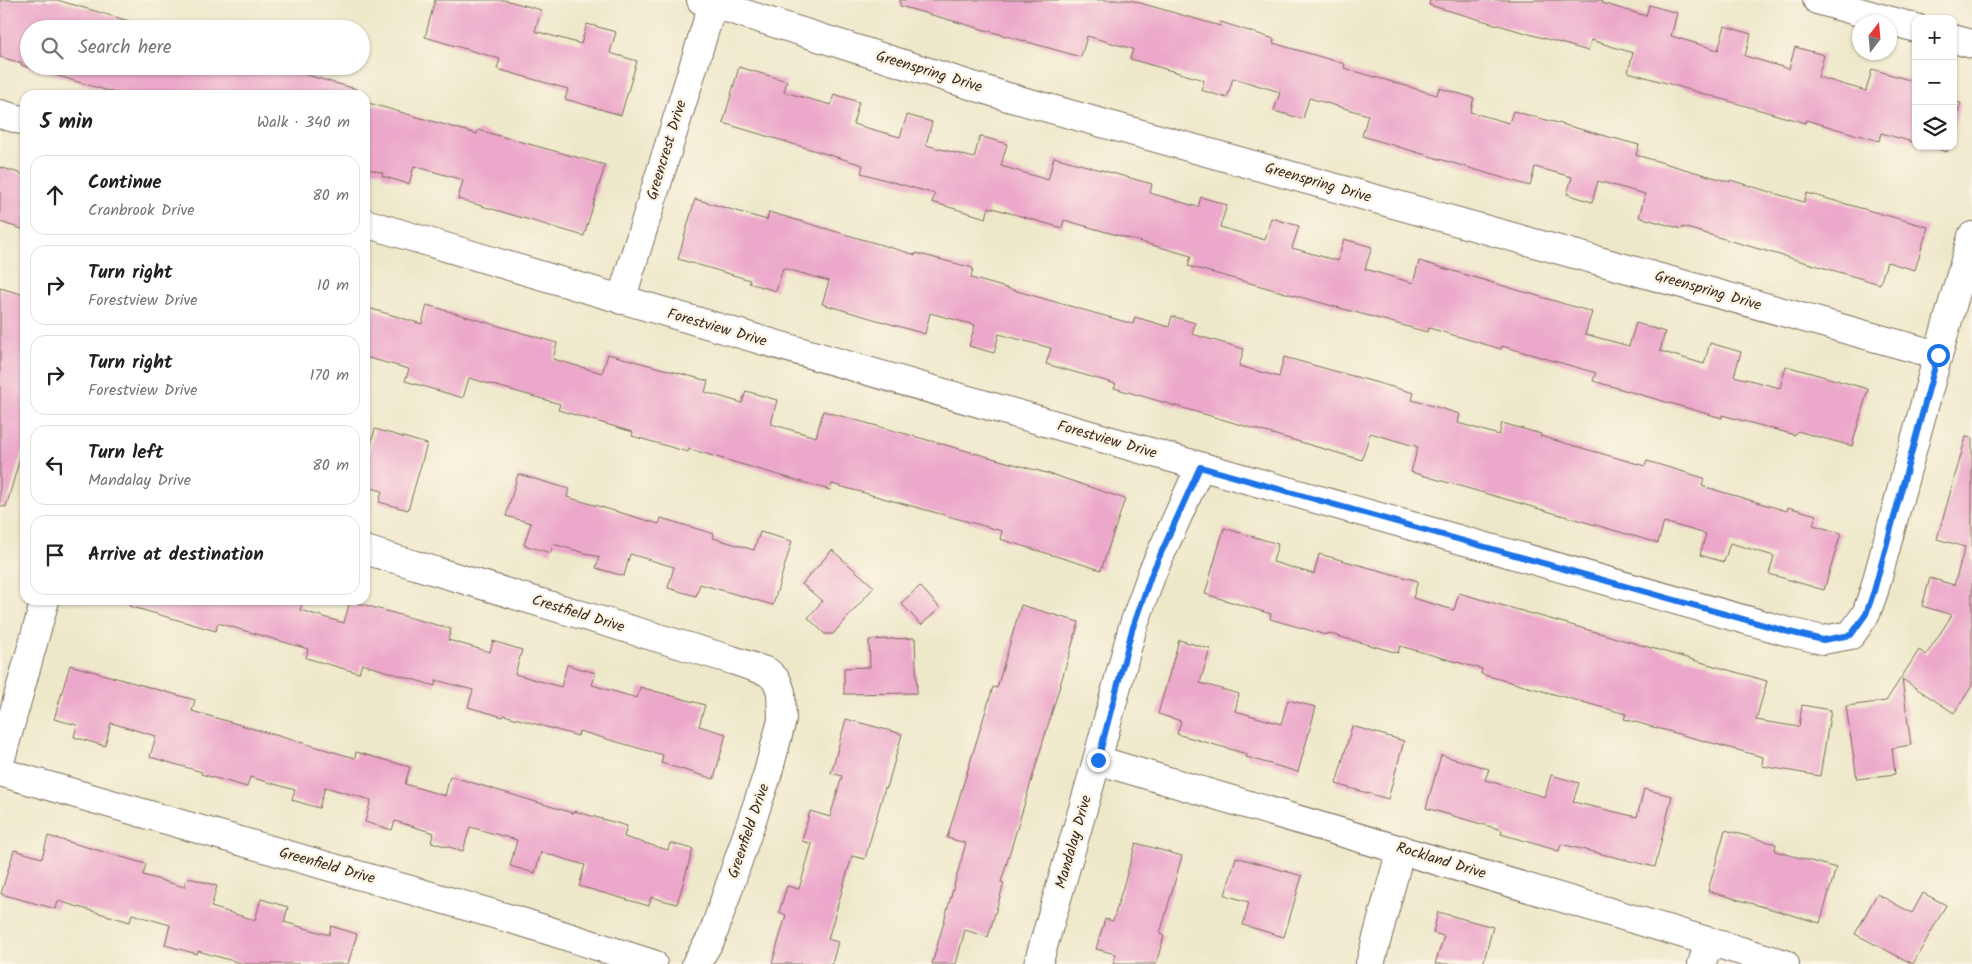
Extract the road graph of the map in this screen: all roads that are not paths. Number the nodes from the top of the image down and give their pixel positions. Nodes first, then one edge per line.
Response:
1 (1817, 0) edge
2 (709, 1) edge
3 (1912, 27) edge
4 (1957, 40) edge
5 (1972, 44) edge
6 (0, 114) edge
7 (20, 120) edge
8 (370, 225) edge
9 (1972, 236) edge
10 (621, 300) junction
11 (1938, 355) junction
12 (1200, 467) junction
13 (370, 551) edge
14 (44, 605) edge
15 (781, 692) joint
16 (1098, 760) junction
17 (0, 762) edge
18 (0, 772) edge
19 (1401, 849) junction
20 (1705, 952) edge
21 (652, 964) edge
22 (696, 964) edge
23 (1038, 964) edge
24 (1370, 964) edge
25 (1785, 964) edge

1 - 3 street
2 - 10 street, Greencrest Drive
2 - 11 street, Greenspring Drive
4 - 5 street
6 - 7 street
8 - 10 street, Forestview Drive
9 - 11 street
10 - 12 street, Forestview Drive
11 - 12 street, Forestview Drive
12 - 16 street, Mandalay Drive
13 - 15 street, Crestfield Drive
14 - 17 street
15 - 22 street, Greenfield Drive
16 - 19 street, Rockland Drive
16 - 23 street, Mandalay Drive
18 - 21 street, Greenfield Drive
19 - 20 street, Rockland Drive
19 - 24 street
20 - 25 street, Rockland Drive

